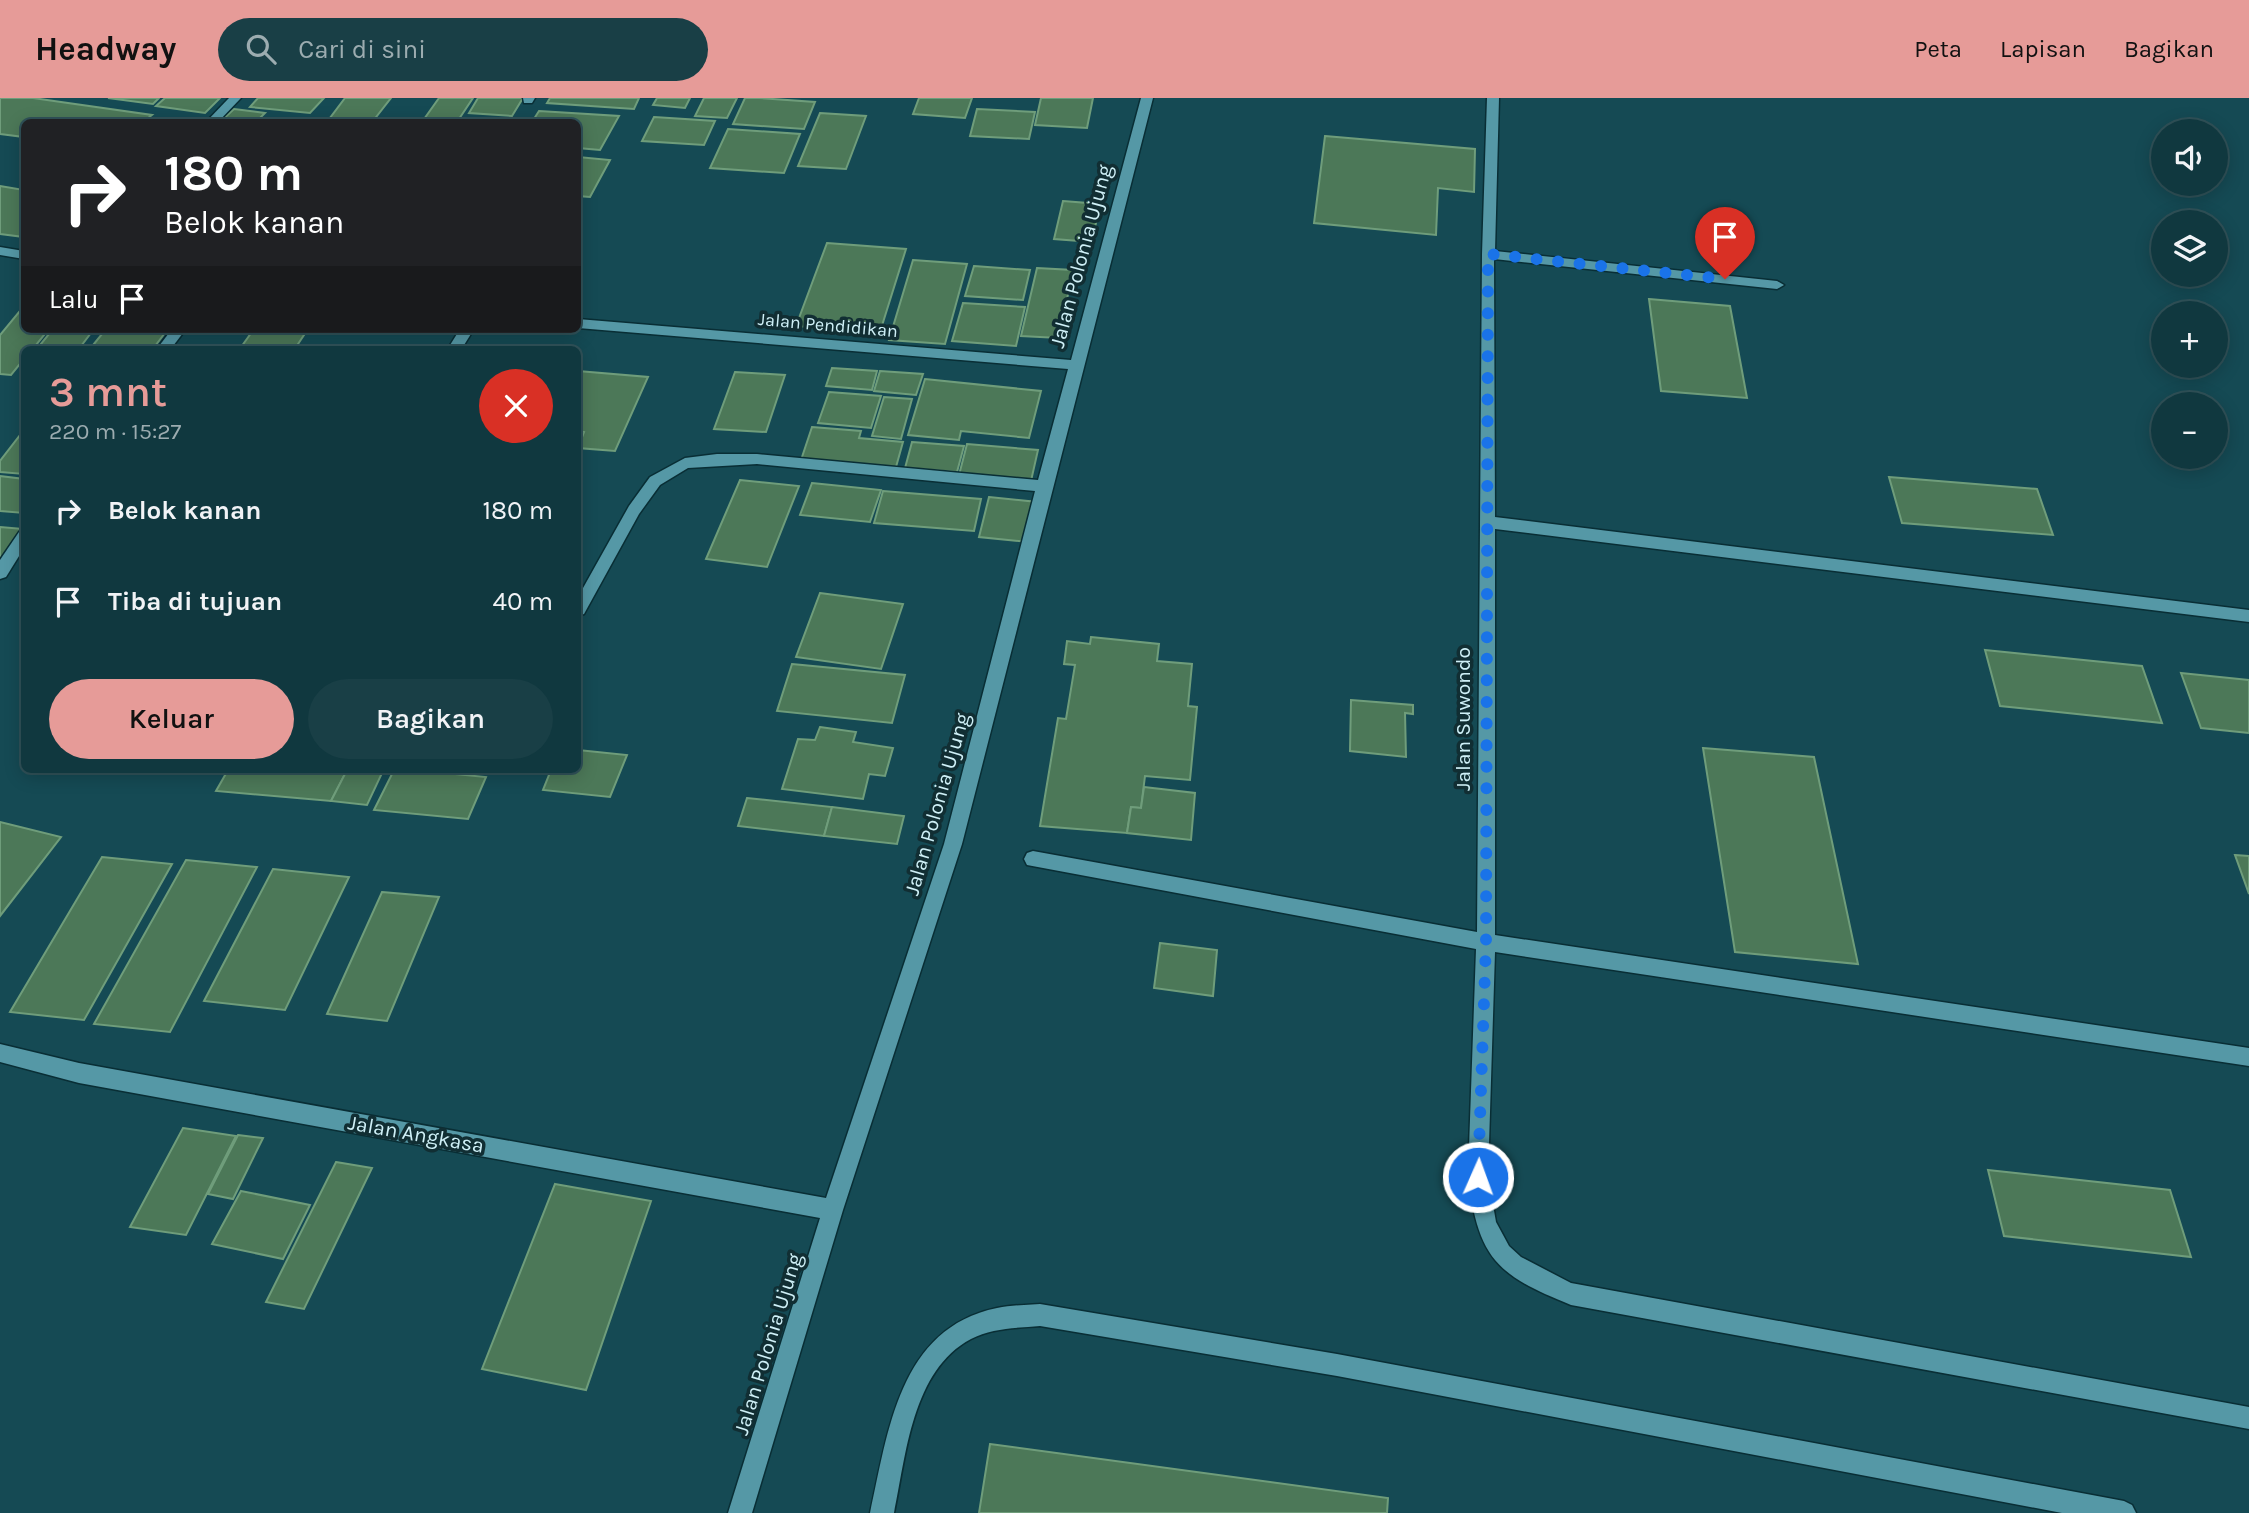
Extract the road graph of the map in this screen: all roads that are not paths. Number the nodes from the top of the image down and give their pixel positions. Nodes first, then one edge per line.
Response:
1 (235, 98) edge
2 (1147, 98) edge
3 (1493, 98) edge
4 (215, 119) edge
5 (0, 251) edge
6 (21, 254) edge
7 (1488, 254) junction
8 (1777, 285) dead end
9 (581, 323) edge
10 (1076, 365) junction
11 (1044, 486) junction
12 (1486, 522) junction
13 (21, 541) edge
14 (0, 573) edge
15 (581, 605) edge
16 (2249, 616) edge
17 (1033, 859) dead end
18 (1486, 942) junction
19 (0, 1053) edge
20 (2249, 1057) edge
21 (833, 1210) junction
22 (2249, 1418) edge
23 (740, 1513) edge
24 (883, 1513) edge
25 (2124, 1513) edge

1 - 4 street
2 - 10 street, Jalan Polonia Ujung
3 - 7 street, Jalan Suwondo
5 - 6 street
7 - 8 street
7 - 12 street, Jalan Suwondo
9 - 10 street, Jalan Pendidikan
10 - 11 street, Jalan Polonia Ujung
11 - 15 street
11 - 21 street, Jalan Polonia Ujung
12 - 16 street
12 - 18 street, Jalan Suwondo
13 - 14 street
17 - 18 street
18 - 20 street
18 - 22 street, Jalan Suwondo
19 - 21 street, Jalan Angkasa
21 - 23 street, Jalan Polonia Ujung
24 - 25 street

